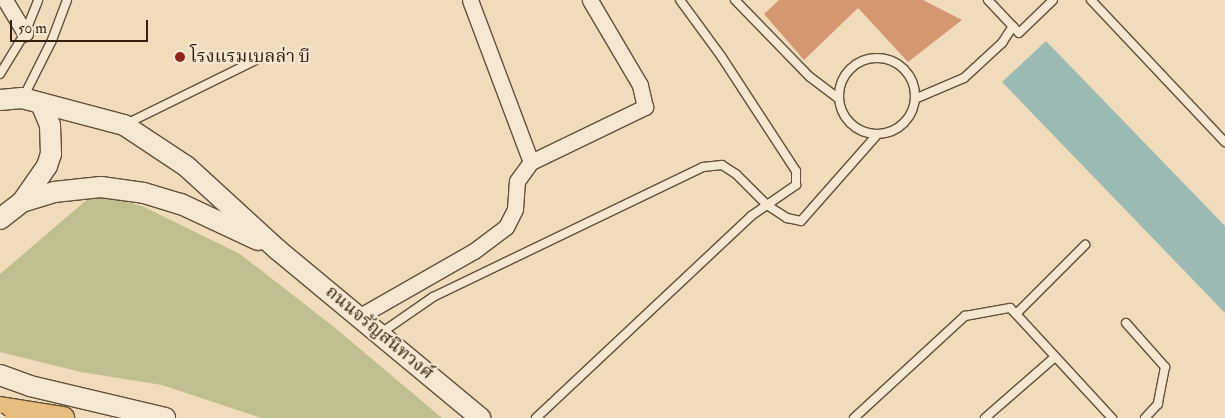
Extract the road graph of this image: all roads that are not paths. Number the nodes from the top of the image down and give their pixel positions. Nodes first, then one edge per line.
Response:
1 (5, 0) edge
2 (38, 0) edge
3 (68, 0) edge
4 (470, 0) edge
5 (590, 0) edge
6 (680, 0) edge
7 (735, 0) edge
8 (988, 0) edge
9 (1053, 0) edge
10 (1091, 0) edge
11 (1013, 26) junction
12 (25, 33) junction
13 (256, 60) dead end
14 (0, 74) edge
15 (837, 97) junction
16 (22, 98) junction
17 (917, 98) junction
18 (0, 100) edge
19 (42, 106) junction
20 (124, 125) junction
21 (876, 136) junction
22 (1225, 142) edge
23 (531, 162) junction
24 (22, 202) junction
25 (767, 205) junction
26 (0, 219) edge
27 (1085, 245) dead end
28 (278, 250) junction
29 (1016, 314) junction
30 (360, 316) junction
31 (1126, 323) dead end
32 (381, 333) junction
33 (1055, 357) junction
34 (0, 375) edge
35 (0, 408) edge
36 (62, 418) edge
37 (165, 418) edge
38 (480, 418) edge
39 (536, 418) edge
40 (854, 418) edge
41 (985, 418) edge
42 (1112, 418) edge
43 (1145, 418) edge

1 - 12 street
2 - 12 lane
3 - 16 lane
4 - 23 street
5 - 23 street
6 - 25 lane
7 - 15 lane
8 - 11 lane
9 - 11 lane
10 - 22 lane
11 - 17 lane
12 - 14 lane
13 - 20 lane
15 - 17 lane
15 - 21 lane
16 - 18 main road, ถนนจรัญสนิทวงศ์
16 - 19 main road, ถนนจรัญสนิทวงศ์
17 - 21 lane
19 - 20 main road, ถนนจรัญสนิทวงศ์
19 - 24 main road
20 - 28 main road, ถนนจรัญสนิทวงศ์
21 - 25 lane
23 - 30 street
24 - 26 main road, ถนนจรัญสนิทวงศ์
24 - 28 main road, ถนนจรัญสนิทวงศ์
25 - 32 lane
25 - 39 lane
27 - 29 lane
28 - 30 main road, ถนนจรัญสนิทวงศ์
29 - 33 lane
29 - 40 lane
30 - 32 main road, ถนนจรัญสนิทวงศ์
31 - 43 lane
32 - 38 main road, ถนนจรัญสนิทวงศ์
33 - 41 lane
33 - 42 lane
34 - 37 main road
35 - 36 main road

